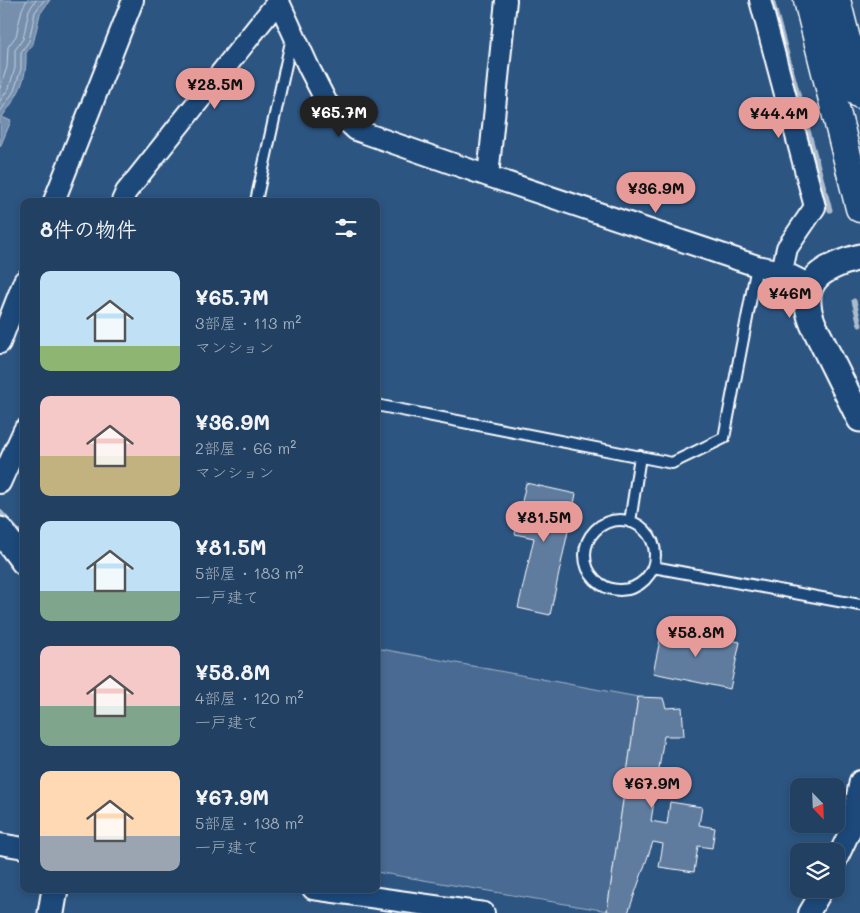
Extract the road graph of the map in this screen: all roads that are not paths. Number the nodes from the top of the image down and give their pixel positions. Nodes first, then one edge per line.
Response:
1 (133, 0) edge
2 (278, 0) edge
3 (506, 0) edge
4 (760, 0) edge
5 (808, 0) edge
6 (836, 0) edge
7 (293, 34) junction
8 (860, 94) edge
9 (488, 176) junction
10 (55, 198) edge
11 (123, 198) edge
12 (257, 198) edge
13 (860, 208) edge
14 (860, 257) edge
15 (757, 266) junction
16 (782, 271) junction
17 (810, 285) junction
18 (20, 291) edge
19 (0, 343) edge
20 (380, 406) edge
21 (860, 419) edge
22 (20, 439) edge
23 (640, 456) junction
24 (0, 483) edge
25 (630, 522) junction
26 (0, 530) edge
27 (20, 557) edge
28 (653, 567) junction
29 (860, 605) edge
30 (860, 781) edge
31 (844, 843) edge
32 (0, 844) edge
33 (20, 847) edge
34 (54, 893) edge
35 (342, 893) edge
36 (818, 898) edge
37 (51, 913) edge
38 (484, 913) edge
39 (809, 913) edge

1 - 10 street
2 - 7 street
2 - 11 street
3 - 9 street
4 - 16 street
5 - 13 main road
6 - 8 main road
7 - 9 street
7 - 12 lane
9 - 15 street
14 - 17 street
15 - 16 street
15 - 23 lane
16 - 17 street
17 - 21 street
18 - 19 street
20 - 23 lane
22 - 24 street
23 - 25 lane
25 - 28 lane
25 - 28 lane
26 - 27 street
28 - 29 lane
30 - 31 street
32 - 33 street
34 - 37 street
35 - 38 street
36 - 39 street

